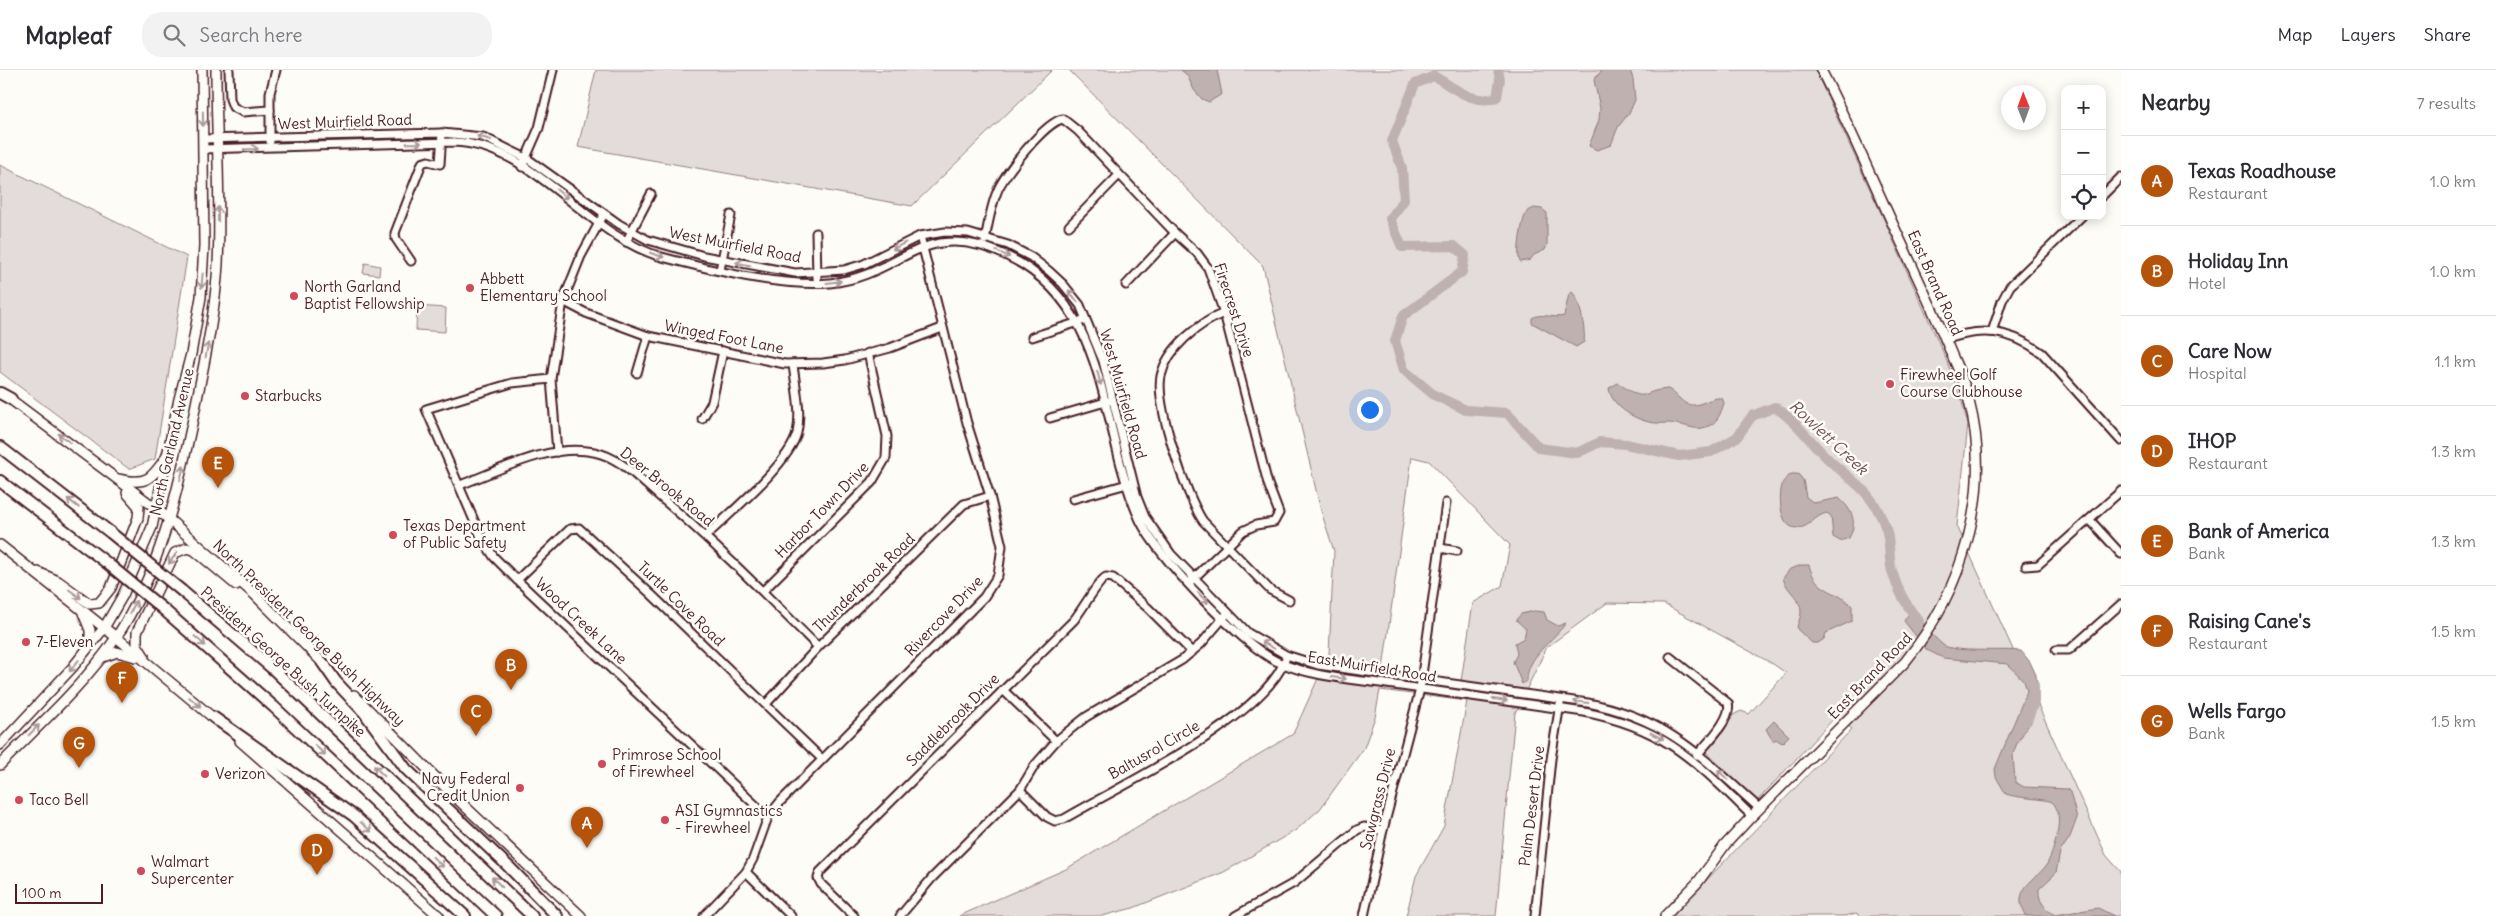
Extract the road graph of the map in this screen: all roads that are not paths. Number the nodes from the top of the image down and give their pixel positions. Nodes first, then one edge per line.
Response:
1 (202, 70) edge
2 (216, 70) edge
3 (230, 70) edge
4 (276, 70) edge
5 (553, 70) edge
6 (1821, 70) edge
7 (270, 110) junction
8 (442, 133) junction
9 (269, 138) junction
10 (203, 139) junction
11 (216, 139) junction
12 (441, 142) junction
13 (270, 148) junction
14 (203, 149) junction
15 (216, 149) junction
16 (528, 159) junction
17 (522, 167) junction
18 (1119, 175) junction
19 (2121, 178) edge
20 (2106, 192) edge
21 (651, 194) dead end
22 (604, 214) junction
23 (731, 215) dead end
24 (2078, 220) edge
25 (599, 223) junction
26 (1069, 226) dead end
27 (631, 232) junction
28 (816, 233) dead end
29 (1175, 233) junction
30 (920, 236) junction
31 (986, 237) junction
32 (626, 242) junction
33 (922, 247) junction
34 (984, 247) junction
35 (722, 259) junction
36 (411, 261) dead end
37 (720, 270) junction
38 (817, 273) junction
39 (817, 283) junction
40 (1126, 285) dead end
41 (563, 301) junction
42 (1224, 313) junction
43 (1087, 319) junction
44 (1078, 322) junction
45 (942, 328) junction
46 (1992, 332) junction
47 (648, 336) junction
48 (1032, 337) dead end
49 (1945, 340) junction
50 (723, 351) junction
51 (868, 353) junction
52 (793, 364) junction
53 (638, 373) dead end
54 (551, 379) junction
55 (0, 392) edge
56 (11, 399) joint
57 (1109, 401) junction
58 (702, 418) dead end
59 (1050, 418) dead end
60 (2121, 441) edge
61 (0, 447) edge
62 (557, 452) junction
63 (169, 453) junction
64 (117, 479) junction
65 (0, 481) edge
66 (1130, 483) junction
67 (460, 485) junction
68 (2121, 492) edge
69 (990, 496) junction
70 (1073, 499) dead end
71 (1446, 503) dead end
72 (157, 509) junction
73 (169, 520) junction
74 (2090, 520) junction
75 (706, 536) junction
76 (0, 545) edge
77 (1226, 546) junction
78 (1440, 548) junction
79 (1457, 551) dead end
80 (2121, 554) edge
81 (2026, 566) dead end
82 (33, 571) junction
83 (517, 580) junction
84 (1191, 580) junction
85 (763, 591) junction
86 (254, 594) junction
87 (1290, 600) dead end
88 (2121, 604) edge
89 (80, 609) junction
90 (1228, 612) junction
91 (1222, 619) junction
92 (104, 628) junction
93 (116, 637) junction
94 (90, 646) junction
95 (818, 647) junction
96 (2056, 650) dead end
97 (1192, 652) junction
98 (1286, 655) junction
99 (1670, 657) dead end
100 (100, 659) junction
101 (322, 662) junction
102 (1283, 664) junction
103 (151, 665) junction
104 (1422, 678) junction
105 (1420, 689) junction
106 (1003, 690) junction
107 (1560, 699) junction
108 (766, 704) junction
109 (1559, 708) junction
110 (213, 717) junction
111 (11, 734) junction
112 (1056, 741) junction
113 (21, 743) junction
114 (0, 745) edge
115 (1699, 752) junction
116 (822, 759) junction
117 (1694, 760) junction
118 (0, 765) edge
119 (1020, 790) junction
120 (1759, 808) junction
121 (1752, 816) junction
122 (768, 817) junction
123 (1383, 830) junction
124 (746, 872) junction
125 (439, 916) edge
126 (465, 916) edge
127 (496, 916) edge
128 (532, 916) edge
129 (556, 916) edge
130 (582, 916) edge
131 (704, 916) edge
132 (791, 916) edge
133 (854, 916) edge
134 (900, 916) edge
135 (1236, 916) edge
136 (1364, 916) edge
137 (1535, 916) edge
138 (1665, 916) edge

1 -> 10 main road, North Garland Avenue
2 - 11 main road, North Garland Avenue
3 - 7 street
4 - 7 street
5 - 16 street
6 - 49 main road, East Brand Road
7 - 9 street
8 - 9 street, West Muirfield Road
8 - 12 street
16 -> 8 street, West Muirfield Road
9 - 11 street, West Muirfield Road
9 - 13 street
10 - 11 street, West Muirfield Road
10 - 14 main road, North Garland Avenue
11 - 15 main road, North Garland Avenue
13 -> 12 street, West Muirfield Road
12 - 17 street, West Muirfield Road
12 - 36 street
15 -> 13 street, West Muirfield Road
14 - 15 street, West Muirfield Road
14 -> 63 main road, North Garland Avenue
73 -> 15 main road, North Garland Avenue
16 - 17 street
16 - 22 street, West Muirfield Road
17 -> 25 street, West Muirfield Road
18 - 26 street
18 - 29 street, Firecrest Drive
18 - 31 street, Firecrest Drive
19 - 20 street
21 - 27 street
22 - 25 street
22 - 27 street, West Muirfield Road
23 - 35 street
24 - 46 street
25 - 32 street, West Muirfield Road
25 - 41 street
27 - 32 street
27 - 35 street, West Muirfield Road
28 - 38 street
29 - 40 street
29 - 42 street, Firecrest Drive
30 - 31 street, West Muirfield Road
30 - 33 street, Rivercove Drive
30 -> 38 street, West Muirfield Road
31 - 34 street
43 -> 31 street, West Muirfield Road
32 -> 37 street, West Muirfield Road
33 - 34 street, West Muirfield Road
39 -> 33 street, West Muirfield Road
33 - 45 street, Rivercove Drive
34 -> 44 street, West Muirfield Road
35 - 37 street
38 -> 35 street, West Muirfield Road
37 - 39 street, West Muirfield Road
38 - 39 street
41 - 47 street, Winged Foot Lane
41 - 54 street
42 - 77 street, Firecrest Drive
42 - 77 street
43 - 44 street
43 - 57 street, West Muirfield Road
44 - 48 street
44 -> 57 street, West Muirfield Road
45 - 51 street, Winged Foot Lane
45 - 69 street, Rivercove Drive
46 - 49 street
46 - 60 street
47 - 50 street, Winged Foot Lane
47 - 53 street
49 - 120 main road, East Brand Road
50 - 52 street, Winged Foot Lane
50 - 58 street
51 - 52 street, Winged Foot Lane
51 - 85 street, Harbor Town Drive
52 - 75 street
54 - 62 street
54 - 67 street, Wood Creek Lane
55 - 56 highway
64 -> 56 main road, North President George Bush Highway
57 - 59 street
57 - 66 street, West Muirfield Road
128 -> 61 highway, President George Bush Turnpike, bridge
62 - 67 street, Deer Brook Road
62 - 75 street, Deer Brook Road
63 - 64 main road
63 - 72 main road, North Garland Avenue
64 - 72 main road, North President George Bush Highway
82 -> 64 main road
65 -> 127 highway, bridge
66 - 70 street
66 - 84 street, West Muirfield Road
67 - 83 street, Wood Creek Lane
68 - 74 street
69 - 95 street, Thunderbrook Road
69 - 116 street, Rivercove Drive
71 - 78 street, Sawgrass Drive
72 - 73 main road, North President George Bush Highway
72 - 92 main road, North Garland Avenue
73 - 86 main road, North President George Bush Highway
93 -> 73 main road, North Garland Avenue
74 - 80 street
74 - 81 street
75 - 85 street, Deer Brook Road
76 - 82 main road
77 - 84 street
77 - 87 street
78 - 79 street
78 - 104 street, Sawgrass Drive
82 - 89 main road
83 - 108 street, Turtle Cove Road
83 - 122 street, Wood Creek Lane
84 - 90 street, East Muirfield Road
84 -> 91 street, East Muirfield Road
85 - 95 street, Deer Brook Road
86 - 101 main road, North President George Bush Highway
86 -> 103 main road
88 - 96 street
89 - 92 main road
89 - 94 main road
90 - 91 street
98 -> 90 street, East Muirfield Road
91 - 97 street
91 - 102 street, East Muirfield Road
92 - 93 main road
92 - 94 main road, North Garland Avenue
93 - 100 main road, North Garland Avenue
93 - 103 main road
94 -> 111 main road, North Garland Avenue
95 - 108 street, Thunderbrook Road
97 - 106 street, Saddlebrook Drive
97 - 112 street
98 - 102 street, Baltusrol Circle
98 - 104 street, East Muirfield Road
99 - 115 street
100 - 103 main road
113 -> 100 main road, North Garland Avenue
101 - 129 highway
101 - 130 main road, North President George Bush Highway
102 -> 105 street, East Muirfield Road
102 - 119 street, Baltusrol Circle
103 -> 110 main road
104 - 105 street, Sawgrass Drive
104 - 107 street, East Muirfield Road
105 -> 109 street, East Muirfield Road
105 - 123 street, Sawgrass Drive
106 - 112 street
106 - 133 street, Saddlebrook Drive
107 - 109 street, Palm Desert Drive
115 -> 107 street, East Muirfield Road
108 - 116 street, Turtle Cove Road
109 -> 117 street, East Muirfield Road
109 - 137 street, Palm Desert Drive
110 - 125 main road
110 -> 126 highway
111 - 113 main road
111 - 114 main road, North Garland Avenue
112 - 119 street
113 - 118 main road, North Garland Avenue
115 - 117 street
120 -> 115 street, East Muirfield Road
116 - 122 street, Rivercove Drive
117 - 121 street, East Muirfield Road
119 - 134 street
120 - 121 main road, East Brand Road
121 - 138 main road, East Brand Road
122 - 124 street, Rivercove Drive
123 - 135 street
123 - 136 street, Sawgrass Drive
124 - 131 street, Rivercove Drive
124 - 132 street

